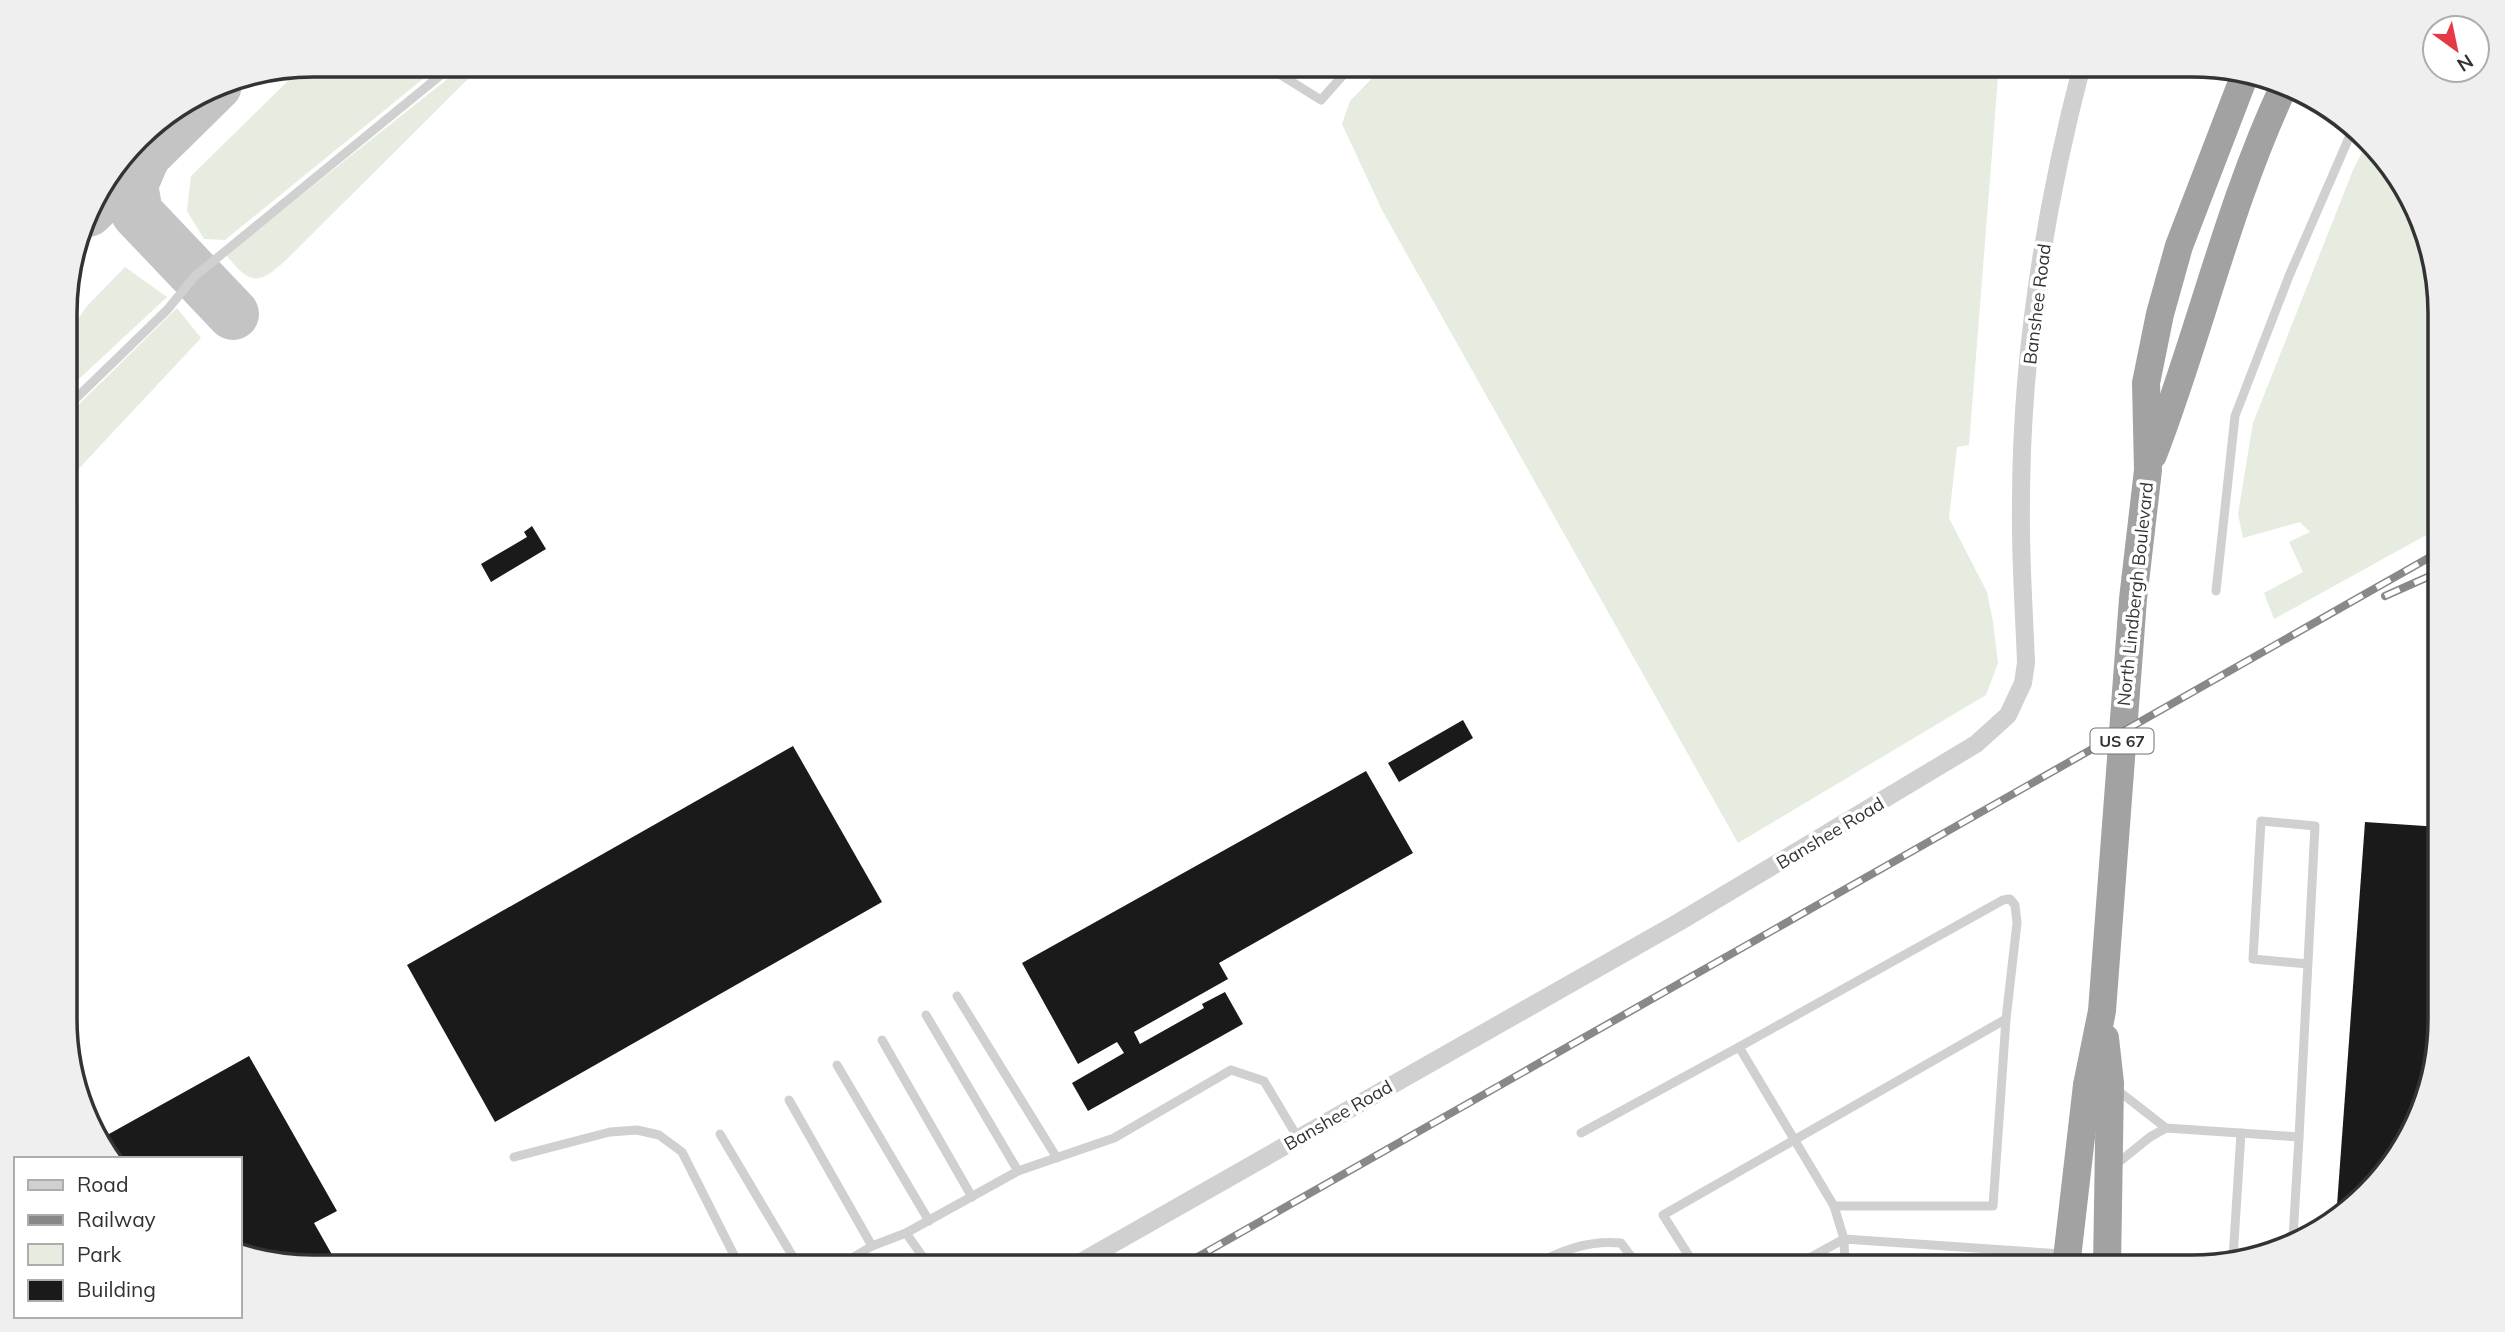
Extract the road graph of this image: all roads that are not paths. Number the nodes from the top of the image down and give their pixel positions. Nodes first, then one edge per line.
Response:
1 (1285, 77) edge
2 (1341, 77) edge
3 (2079, 77) edge
4 (437, 78) edge
5 (2242, 83) edge
6 (2280, 95) edge
7 (2349, 136) edge
8 (78, 396) edge
9 (2148, 470) junction
10 (2216, 591) dead end
11 (2308, 964) junction
12 (957, 996) dead end
13 (2102, 1011) junction
14 (926, 1015) dead end
15 (2006, 1019) junction
16 (882, 1040) dead end
17 (1739, 1047) junction
18 (837, 1065) dead end
19 (2110, 1083) junction
20 (789, 1100) dead end
21 (2166, 1128) junction
22 (2241, 1132) junction
23 (1581, 1133) dead end
24 (720, 1134) dead end
25 (2299, 1136) junction
26 (1298, 1138) junction
27 (1793, 1139) junction
28 (514, 1157) dead end
29 (1057, 1158) junction
30 (2110, 1170) junction
31 (1018, 1171) junction
32 (972, 1196) junction
33 (1834, 1206) junction
34 (929, 1221) junction
35 (2293, 1232) edge
36 (906, 1233) junction
37 (1844, 1239) junction
38 (872, 1247) junction
39 (2234, 1250) edge
40 (1554, 1254) edge
41 (1629, 1254) edge
42 (1688, 1254) edge
43 (1816, 1254) edge
44 (1844, 1254) edge
45 (1997, 1254) edge
46 (2068, 1254) edge
47 (2107, 1254) edge
48 (734, 1255) edge
49 (792, 1255) edge
50 (859, 1255) edge
51 (921, 1255) edge
52 (1094, 1255) edge

1 - 2 lane
3 - 26 street, Banshee Road
4 - 8 lane
5 - 9 highway, North Lindbergh Boulevard / US 67
6 - 9 highway, North Lindbergh Boulevard / US 67
7 - 10 lane
9 - 13 highway, North Lindbergh Boulevard / US 67
11 - 11 lane
11 - 25 lane
12 - 29 lane
13 - 19 highway, North Lindbergh Boulevard / US 67
13 - 46 highway, North Lindbergh Boulevard / US 67
14 - 31 lane
15 - 17 lane
15 - 27 lane
15 - 33 lane
16 - 32 lane
17 - 23 lane
17 - 27 lane
18 - 34 lane
19 - 21 lane
19 - 30 highway, North Lindbergh Boulevard / US 67
20 - 38 lane
21 - 22 lane
21 - 30 lane
22 - 25 lane
22 - 39 lane
24 - 49 lane
25 - 35 lane
26 - 29 lane
26 - 52 street, Banshee Road
27 - 33 lane
27 - 42 lane
28 - 48 lane
29 - 31 lane
30 - 47 highway, North Lindbergh Boulevard / US 67
31 - 32 lane
32 - 34 lane
33 - 37 lane
34 - 36 lane
36 - 38 lane
36 - 51 lane
37 - 43 lane
37 - 44 lane
37 - 45 lane
38 - 50 lane
40 - 41 lane

